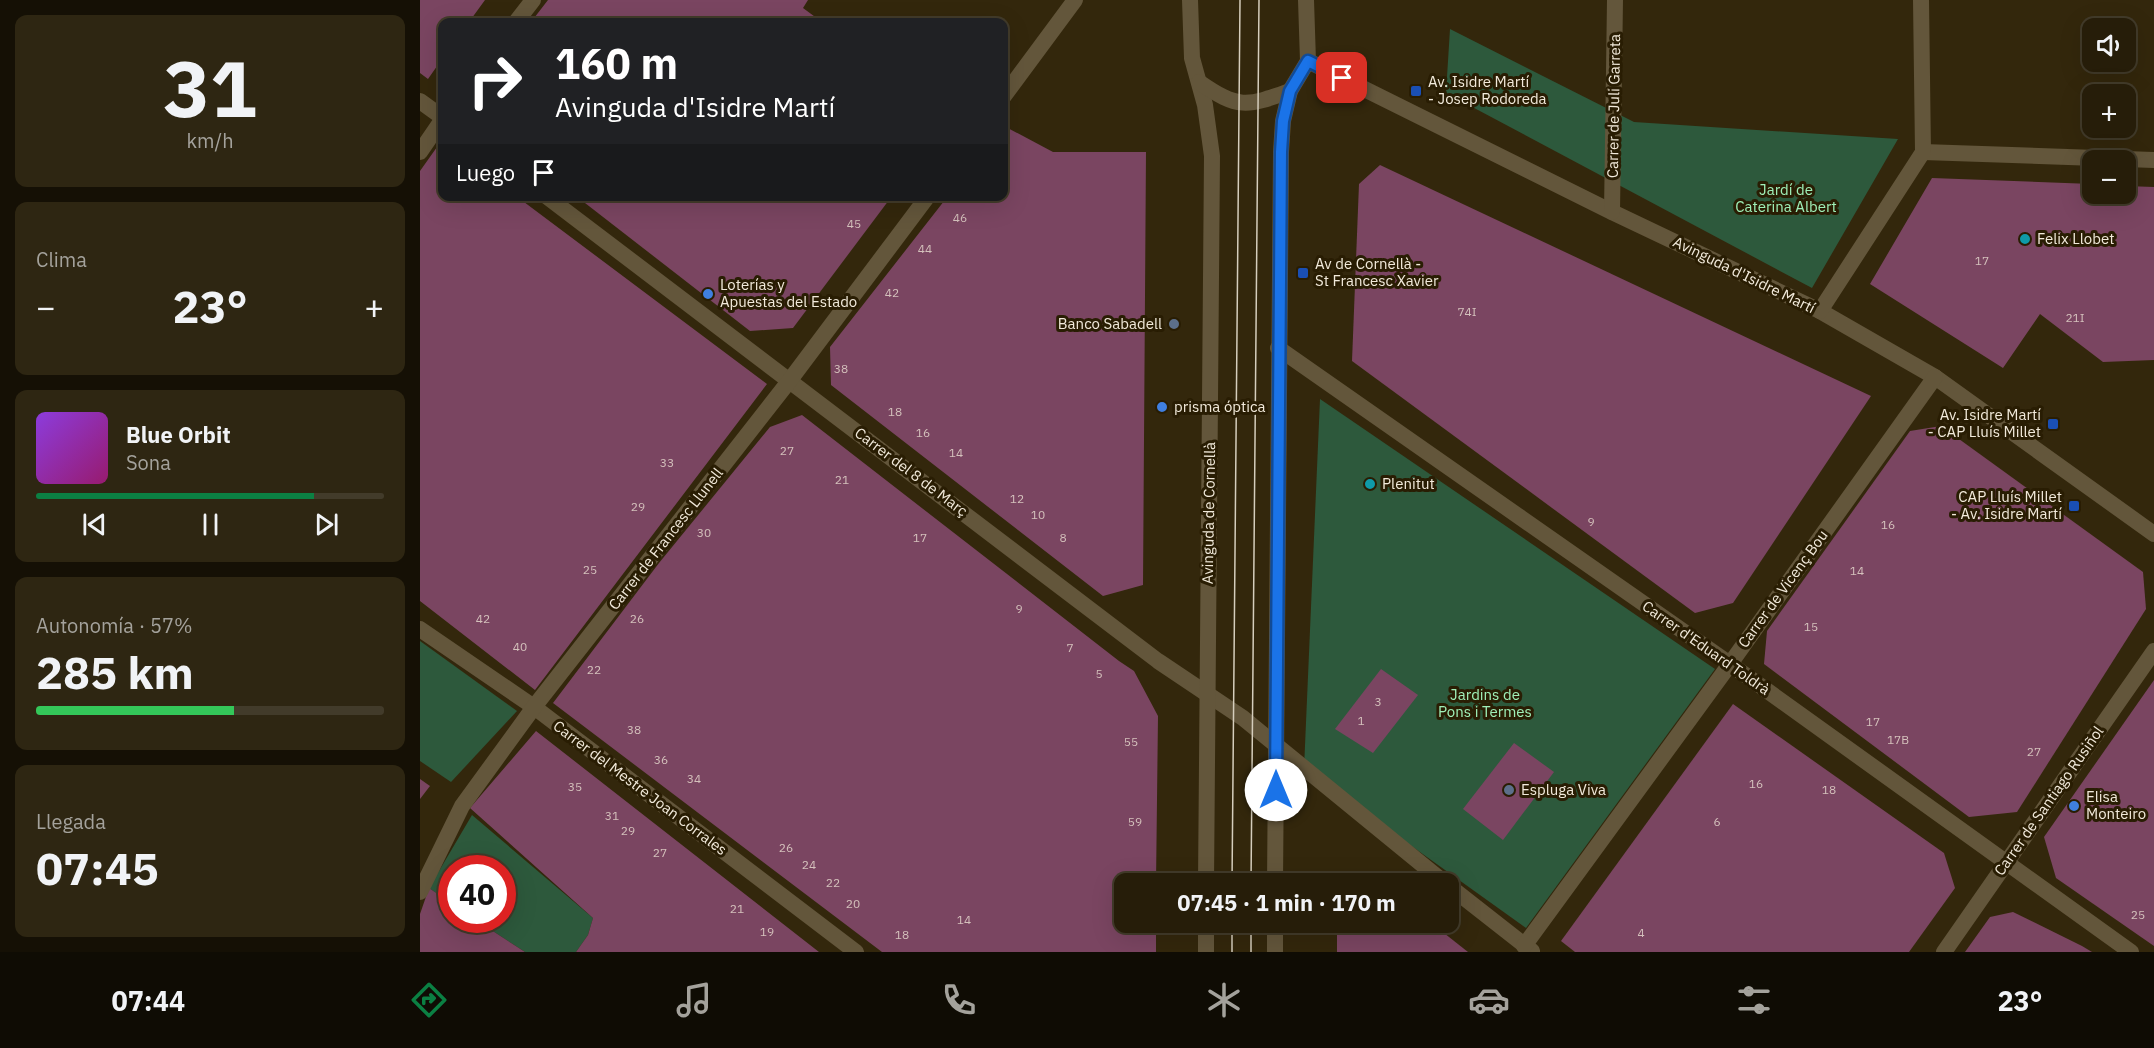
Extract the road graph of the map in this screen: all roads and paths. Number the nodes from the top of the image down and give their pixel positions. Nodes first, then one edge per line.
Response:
1 (533, 0) edge
2 (1075, 0) edge
3 (1190, 0) edge
4 (1306, 0) edge
5 (1615, 0) edge
6 (1921, 0) edge
7 (519, 18) edge
8 (1308, 61) junction
9 (1199, 82) junction
10 (1008, 91) edge
11 (1290, 91) junction
12 (420, 100) edge
13 (438, 115) edge
14 (438, 124) edge
15 (420, 152) edge
16 (1923, 152) junction
17 (2154, 160) edge
18 (553, 201) edge
19 (924, 201) edge
20 (1612, 212) junction
21 (1820, 311) junction
22 (1278, 348) junction
23 (1935, 377) junction
24 (790, 380) junction
25 (2154, 534) edge
26 (420, 629) edge
27 (2154, 651) edge
28 (1730, 664) junction
29 (1207, 694) junction
30 (534, 708) junction
31 (1276, 746) junction
32 (2007, 862) junction
33 (1206, 873) edge
34 (1275, 873) edge
35 (1432, 873) edge
36 (420, 892) edge
37 (1459, 894) edge
38 (1206, 933) edge
39 (1275, 933) edge
40 (1528, 949) edge
41 (856, 952) edge
42 (1206, 952) edge
43 (1275, 952) edge
44 (1944, 952) edge
45 (2131, 952) edge

1 - 7 street
2 - 10 street
3 - 9 street, Avinguda de Cornellà
4 - 8 street
5 - 20 street, Carrer de Juli Garreta
6 - 16 street
8 - 11 street
8 - 20 street, Avinguda d'Isidre Martí
9 - 11 street
9 - 29 street, Avinguda de Cornellà
11 - 22 street
12 - 13 street
14 - 15 street
16 - 17 street
16 - 21 street
18 - 24 street, Carrer del 8 de Març
19 - 24 street, Carrer de Francesc Llunell
20 - 21 street, Avinguda d'Isidre Martí
21 - 23 street, Avinguda d'Isidre Martí
22 - 28 street, Carrer d'Eduard Toldrà
22 - 31 street
23 - 25 street, Avinguda d'Isidre Martí
23 - 28 street, Carrer de Vicenç Bou
24 - 29 street, Carrer del 8 de Març
24 - 30 street, Carrer de Francesc Llunell
26 - 30 street, Carrer del Mestre Joan Corrales
27 - 32 street, Carrer de Santiago Rusiñol
28 - 32 street, Carrer d'Eduard Toldrà
28 - 40 street, Carrer de Vicenç Bou
29 - 31 street, Carrer del 8 de Març
29 - 33 street, Avinguda de Cornellà
30 - 36 street, Carrer de Francesc Llunell
30 - 41 street, Carrer del Mestre Joan Corrales
31 - 34 street
31 - 35 street, Carrer del 8 de Març
32 - 44 street, Carrer de Santiago Rusiñol
32 - 45 street, Carrer d'Eduard Toldrà
37 - 40 street, Carrer del 8 de Març
38 - 42 street
39 - 43 street

